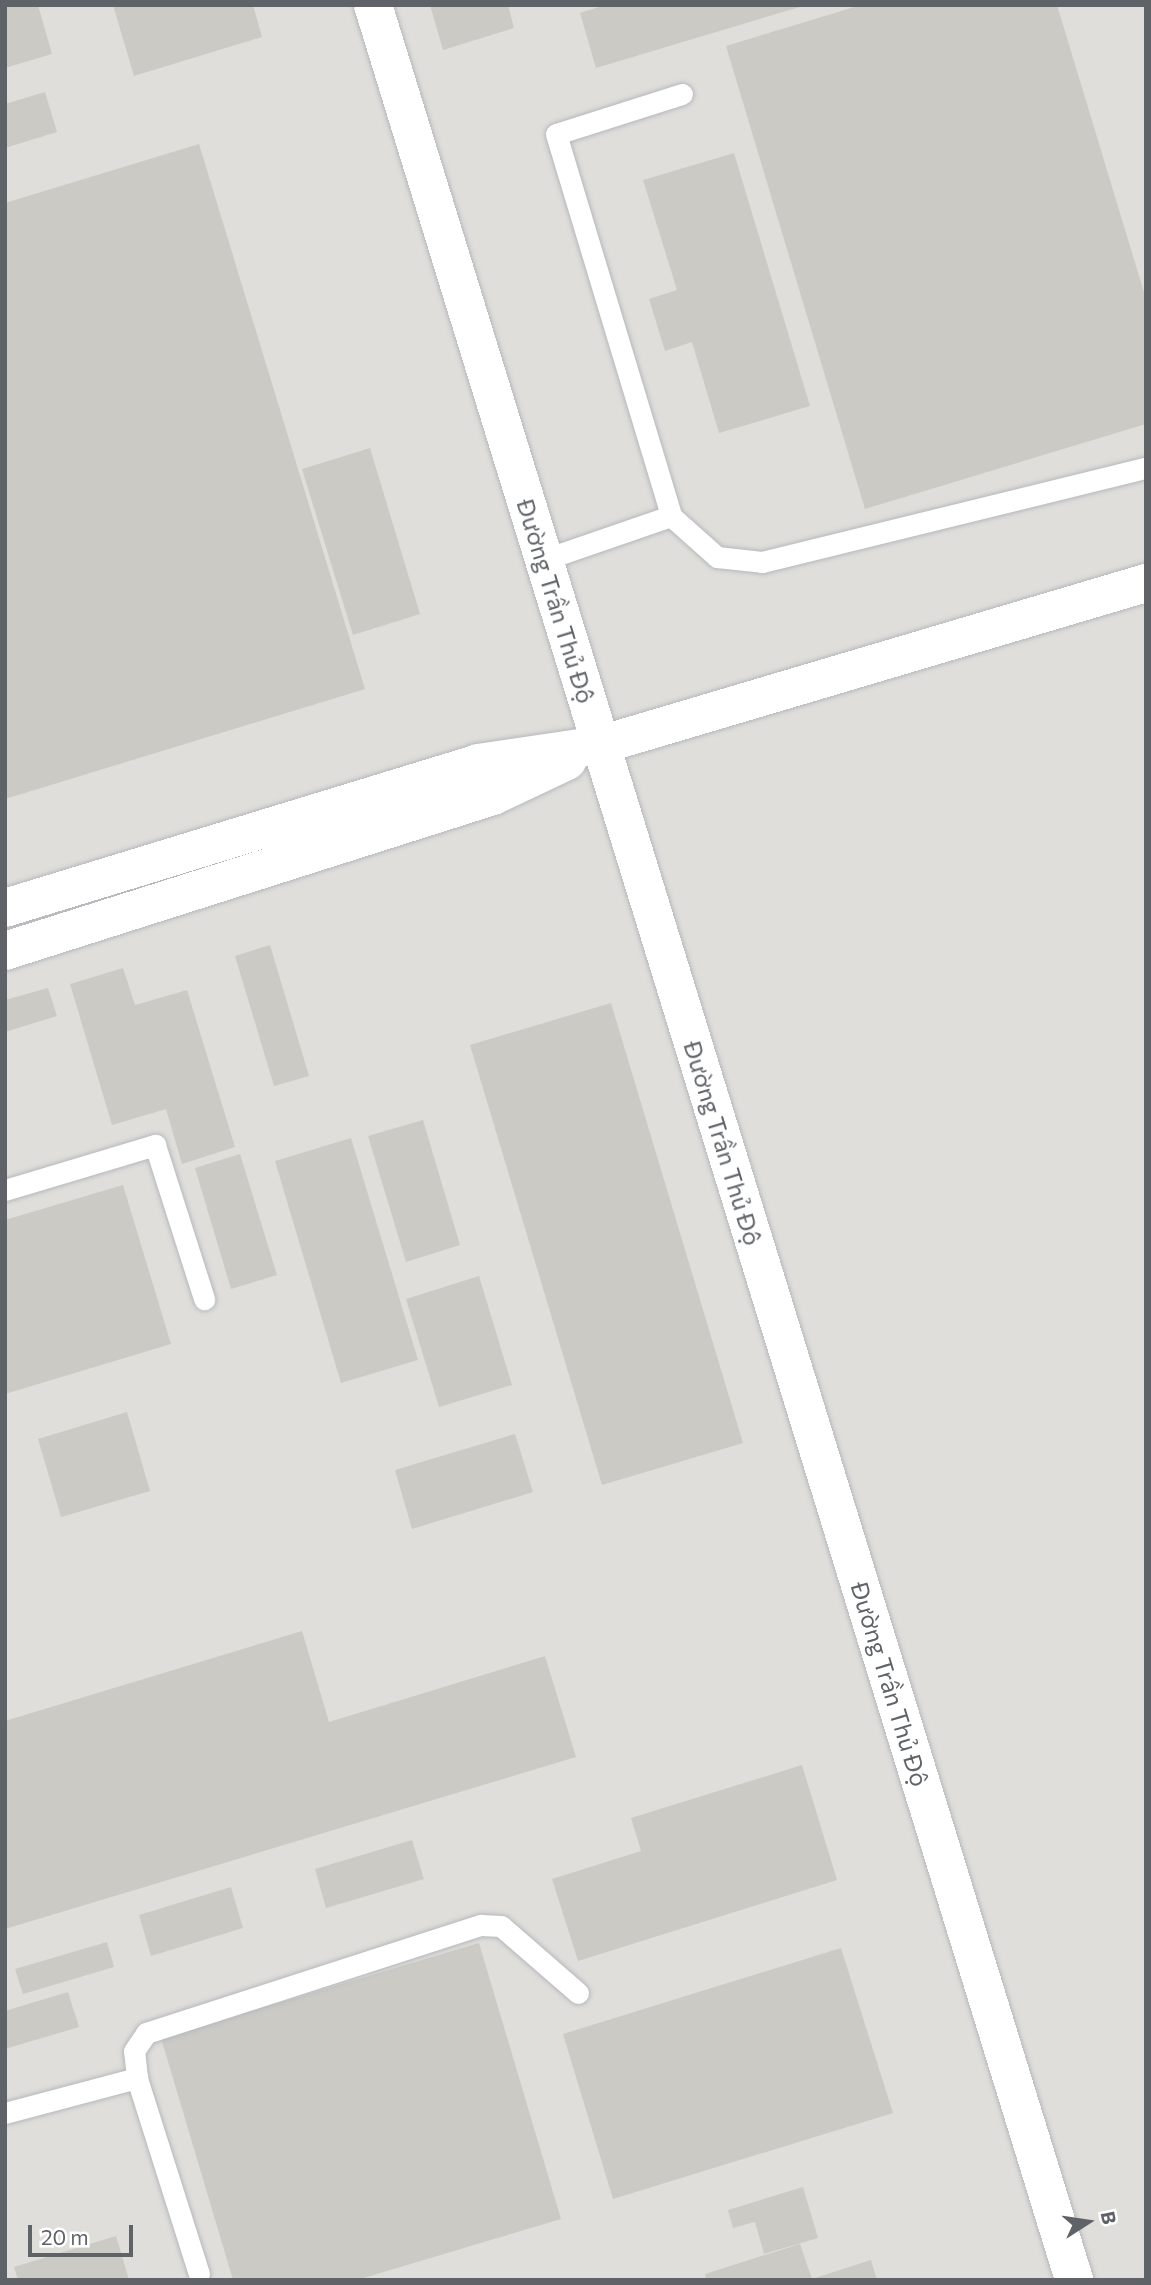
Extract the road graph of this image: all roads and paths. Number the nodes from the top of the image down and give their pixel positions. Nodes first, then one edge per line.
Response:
1 (373, 5) edge
2 (681, 94) dead end
3 (1146, 468) edge
4 (671, 516) junction
5 (543, 560) junction
6 (1146, 583) edge
7 (600, 745) junction
8 (5, 908) edge
9 (5, 951) edge
10 (5, 1190) edge
11 (204, 1299) dead end
12 (578, 1993) dead end
13 (137, 2078) junction
14 (5, 2113) edge
15 (199, 2274) dead end
16 (1074, 2280) edge

1 - 5 street, Đường Trần Thủ Độ
2 - 4 lane
3 - 4 lane
4 - 5 lane
5 - 7 street, Đường Trần Thủ Độ
6 - 7 street
7 - 8 street
7 - 9 street
7 - 16 street, Đường Trần Thủ Độ
10 - 11 lane
12 - 13 lane
13 - 14 lane
13 - 15 lane

